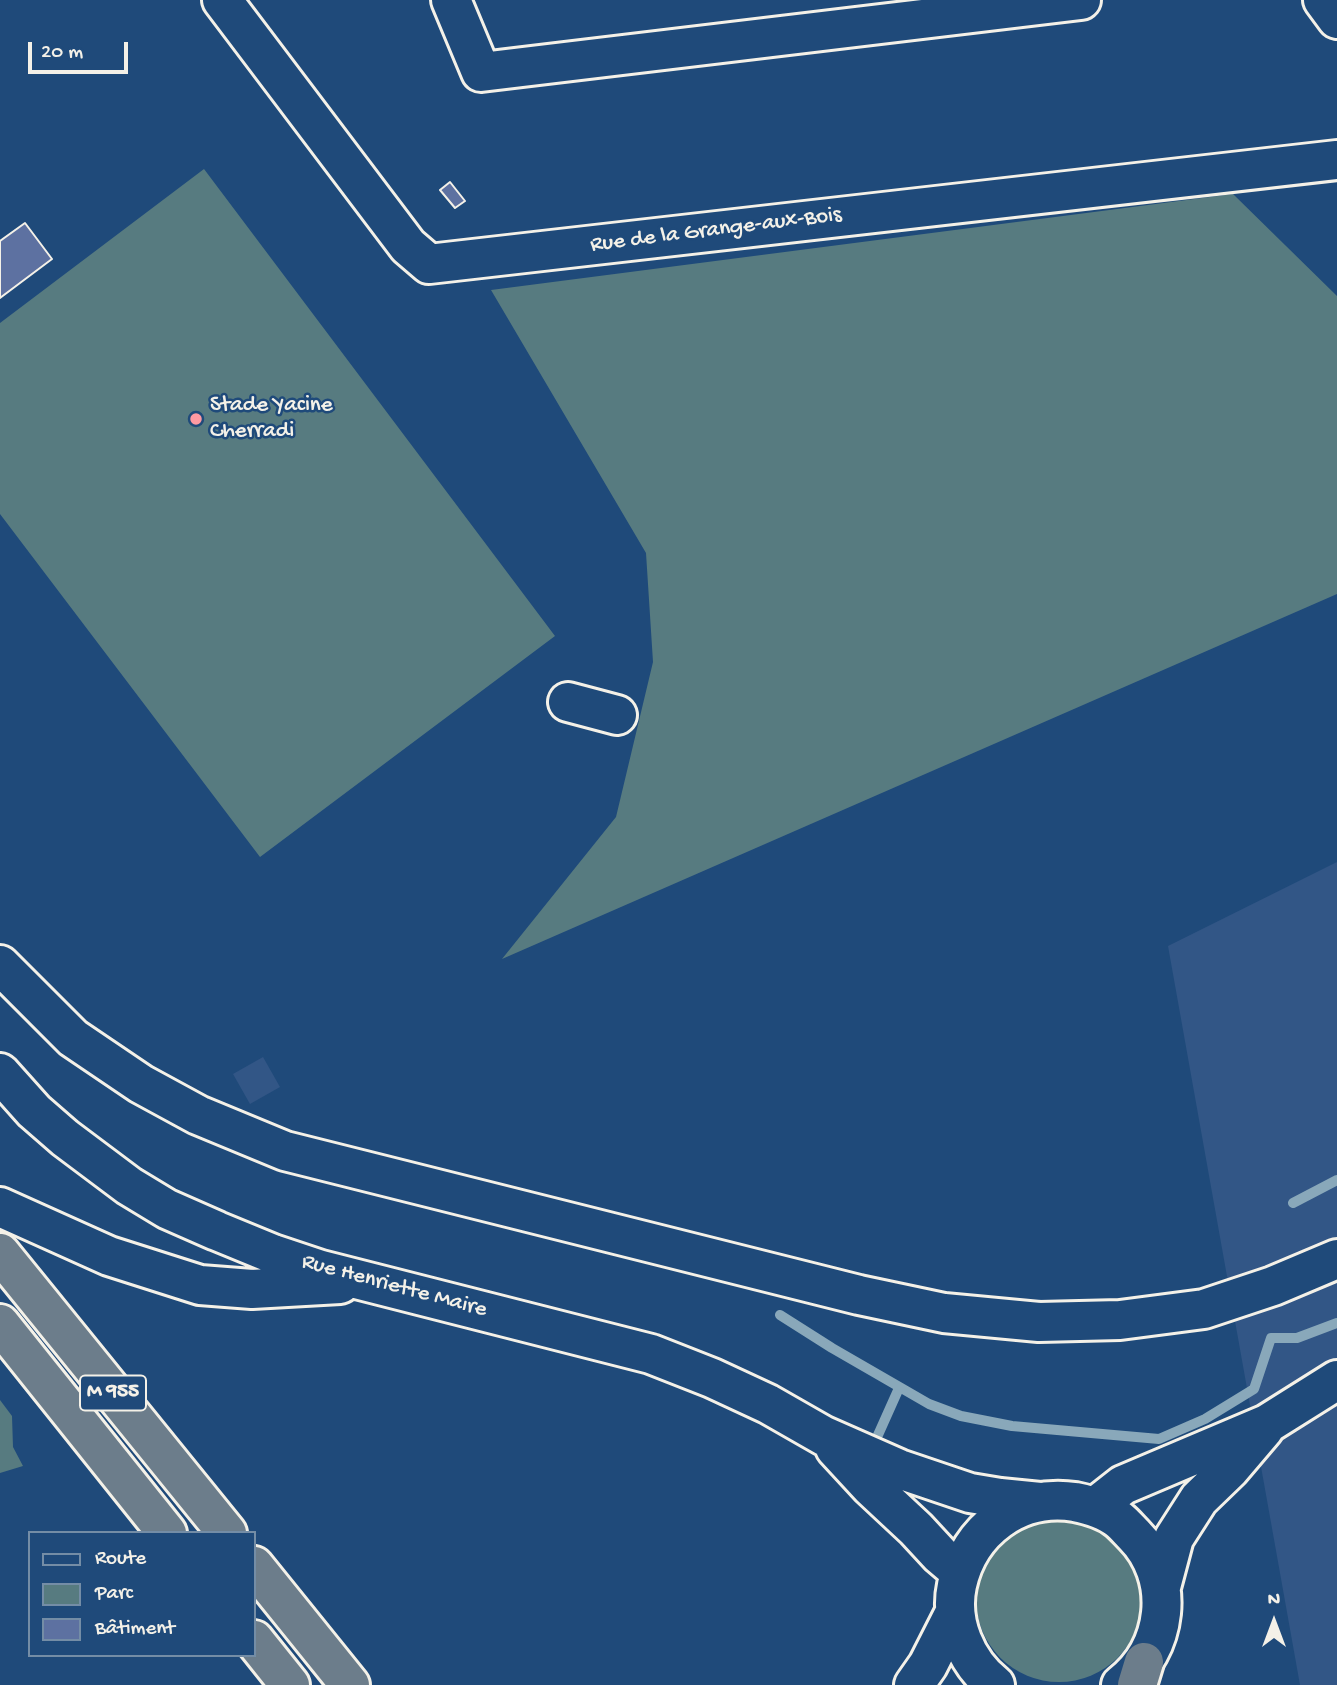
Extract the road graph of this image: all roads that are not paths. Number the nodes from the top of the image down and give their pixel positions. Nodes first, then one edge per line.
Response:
1 (222, 0) edge
2 (452, 0) edge
3 (1082, 0) edge
4 (1323, 0) edge
5 (1337, 19) edge
6 (1337, 160) edge
7 (568, 702) dead end
8 (617, 715) dead end
9 (0, 965) edge
10 (0, 1073) edge
11 (0, 1207) edge
12 (0, 1253) edge
13 (1337, 1259) edge
14 (370, 1282) junction
15 (0, 1324) edge
16 (1337, 1380) edge
17 (1267, 1424) junction
18 (824, 1436) junction
19 (1041, 1502) junction
20 (1095, 1507) junction
21 (165, 1531) edge
22 (225, 1531) edge
23 (256, 1568) edge
24 (960, 1572) junction
25 (1161, 1587) junction
26 (956, 1612) junction
27 (256, 1642) edge
28 (1134, 1677) edge
29 (290, 1685) edge
30 (350, 1685) edge
31 (914, 1685) edge
32 (995, 1685) edge

1 - 6 street, Rue de la Grange-aux-Bois
2 - 3 street
4 - 5 street
7 - 8 street
9 - 13 street
10 - 14 street, Rue Henriette Maire
11 - 14 street
12 - 22 highway, M 955
14 - 18 street, Rue Henriette Maire
15 - 21 highway, M 955
16 - 17 street
17 - 20 street
17 - 25 street
18 - 19 street, Rue Henriette Maire
18 - 24 street, Rue Henriette Maire
19 - 20 street, Rue Henriette Maire
19 - 24 street
20 - 25 street
23 - 30 highway
24 - 26 street
25 - 28 street
26 - 31 street
26 - 32 street
27 - 29 highway

